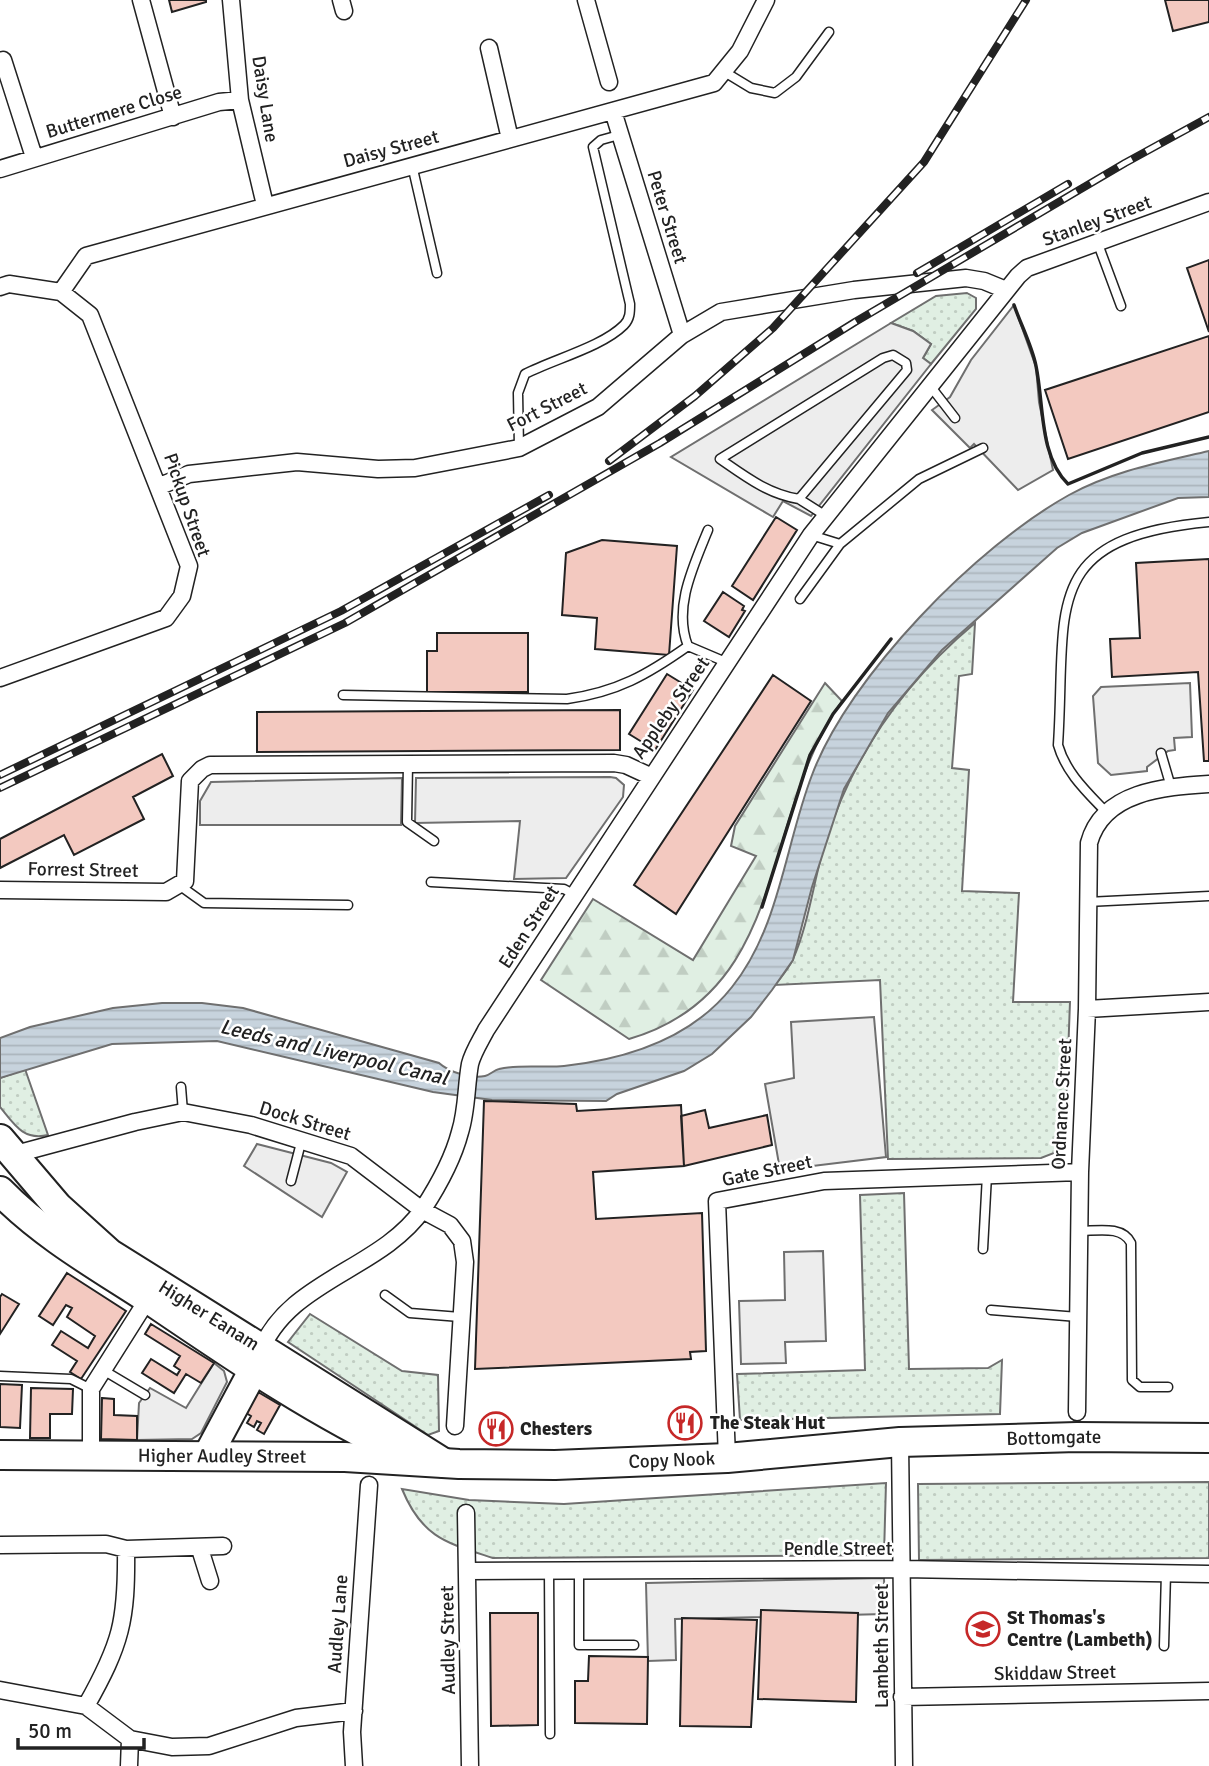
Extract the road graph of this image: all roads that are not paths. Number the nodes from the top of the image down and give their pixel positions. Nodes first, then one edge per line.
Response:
1 (141, 0) edge
2 (231, 0) edge
3 (586, 0) edge
4 (766, 0) edge
5 (829, 32) dead end
6 (489, 48) dead end
7 (3, 60) dead end
8 (723, 71) junction
9 (609, 82) dead end
10 (240, 100) junction
11 (613, 111) junction
12 (173, 117) junction
13 (619, 135) junction
14 (510, 139) junction
15 (34, 158) junction
16 (412, 165) junction
17 (0, 169) edge
18 (1209, 202) edge
19 (265, 205) junction
20 (1098, 244) junction
21 (437, 272) dead end
22 (0, 287) edge
23 (1006, 290) junction
24 (61, 292) junction
25 (1121, 306) dead end
26 (682, 335) junction
27 (930, 387) junction
28 (955, 418) dead end
29 (519, 448) junction
30 (983, 448) dead end
31 (160, 486) junction
32 (799, 499) junction
33 (826, 516) junction
34 (1209, 522) edge
35 (708, 530) dead end
36 (811, 535) junction
37 (839, 544) junction
38 (800, 599) dead end
39 (688, 646) junction
40 (728, 663) junction
41 (0, 678) edge
42 (343, 695) dead end
43 (1161, 753) dead end
44 (408, 764) junction
45 (652, 778) junction
46 (1209, 784) edge
47 (1171, 787) junction
48 (1110, 808) junction
49 (434, 841) dead end
50 (431, 882) dead end
51 (172, 889) junction
52 (0, 890) edge
53 (575, 895) junction
54 (1209, 896) edge
55 (1087, 902) junction
56 (348, 905) dead end
57 (1209, 1002) edge
58 (1087, 1009) junction
59 (181, 1087) dead end
60 (183, 1112) junction
61 (302, 1139) junction
62 (6, 1147) edge
63 (1080, 1172) junction
64 (987, 1175) junction
65 (291, 1181) dead end
66 (0, 1191) edge
67 (422, 1210) junction
68 (1079, 1231) junction
69 (983, 1249) dead end
70 (153, 1291) junction
71 (385, 1295) dead end
72 (991, 1310) dead end
73 (460, 1317) junction
74 (1078, 1317) junction
75 (258, 1359) junction
76 (103, 1370) junction
77 (0, 1376) edge
78 (1168, 1387) dead end
79 (90, 1390) junction
80 (145, 1395) dead end
81 (1077, 1412) dead end
82 (455, 1426) dead end
83 (1209, 1438) edge
84 (900, 1442) junction
85 (0, 1455) edge
86 (208, 1455) junction
87 (91, 1457) junction
88 (727, 1458) junction
89 (433, 1462) junction
90 (369, 1485) dead end
91 (466, 1513) dead end
92 (0, 1545) edge
93 (223, 1546) dead end
94 (126, 1549) junction
95 (200, 1549) junction
96 (903, 1569) junction
97 (549, 1570) junction
98 (579, 1570) junction
99 (468, 1571) junction
100 (1166, 1573) junction
101 (1209, 1574) edge
102 (210, 1581) dead end
103 (634, 1645) dead end
104 (1164, 1646) dead end
105 (0, 1690) edge
106 (1209, 1691) edge
107 (902, 1697) junction
108 (86, 1706) junction
109 (354, 1711) junction
110 (550, 1734) dead end
111 (130, 1738) junction
112 (129, 1766) edge
113 (354, 1766) edge
114 (470, 1766) edge
115 (904, 1766) edge

1 - 12 street
2 - 10 street, Daisy Lane
3 - 9 street
4 - 8 street, Daisy Street
5 - 8 lane
6 - 14 street
7 - 15 street
8 - 11 street, Daisy Street
10 - 12 street, Buttermere Close
10 - 19 street, Daisy Lane
11 - 13 street, Peter Street
11 - 14 street, Daisy Street
12 - 15 street, Buttermere Close
13 - 26 street, Peter Street
13 - 29 lane
14 - 16 street, Daisy Street
15 - 17 street, Buttermere Close
16 - 19 street, Daisy Street
16 - 21 lane
18 - 20 street, Stanley Street
19 - 24 street, Daisy Street
20 - 23 street, Stanley Street
20 - 25 lane
22 - 24 street
23 - 26 street, Fort Street
23 - 27 street, Appleby Street
24 - 31 street, Pickup Street
26 - 29 street, Fort Street
27 - 28 lane
27 - 33 street, Appleby Street
29 - 31 street, Fort Street
30 - 37 lane
31 - 41 street, Pickup Street
32 - 32 lane
32 - 33 lane
33 - 36 street, Appleby Street
34 - 48 lane
35 - 39 lane
36 - 37 lane
36 - 40 street, Appleby Street
37 - 38 lane
39 - 40 lane
39 - 42 lane
40 - 45 street, Appleby Street
43 - 47 lane
44 - 45 street, Appleby Street
44 - 49 lane
44 - 51 street, Appleby Street
45 - 53 street, Eden Street
46 - 47 street
47 - 48 street
48 - 55 street, Ordnance Street
50 - 53 lane
51 - 52 street, Forrest Street
51 - 56 lane
53 - 67 street, Eden Street
54 - 55 lane
55 - 58 street, Ordnance Street
57 - 58 street
58 - 63 street, Ordnance Street
59 - 60 lane
60 - 61 street, Dock Street
60 - 62 street, Dock Street
61 - 65 lane
61 - 67 street, Dock Street
62 - 70 highway, Higher Eanam
63 - 64 street, Gate Street
63 - 68 street, Ordnance Street
64 - 69 lane
64 - 88 street, Gate Street
66 - 70 highway, Higher Eanam
67 - 73 street, Dock Street
67 - 75 street
68 - 74 street, Ordnance Street
68 - 78 lane
70 - 75 highway, Higher Eanam
70 - 76 street
71 - 73 lane
72 - 74 lane
73 - 82 street, Dock Street
74 - 81 street, Ordnance Street
75 - 86 highway
75 - 89 highway, Higher Eanam
76 - 79 street
76 - 80 lane
77 - 79 lane
79 - 87 street
83 - 84 highway, Bottomgate
84 - 88 highway, Copy Nook
84 - 96 street, Lambeth Street
85 - 87 highway, Higher Audley Street
86 - 87 highway, Higher Audley Street
86 - 89 highway, Higher Audley Street
88 - 89 highway, Copy Nook
90 - 109 street, Audley Lane
91 - 99 street, Audley Street
92 - 94 street
93 - 95 street
94 - 95 street
94 - 108 street
95 - 102 street
96 - 98 street, Pendle Street
96 - 100 street, Pendle Street
96 - 107 street, Lambeth Street
97 - 98 street, Pendle Street
97 - 99 street, Pendle Street
97 - 110 lane
98 - 103 lane
99 - 114 street, Audley Street
100 - 101 street, Pendle Street
100 - 104 lane
105 - 108 street
106 - 107 street, Skiddaw Street
107 - 115 street, Lambeth Street
108 - 111 street
109 - 111 street
109 - 113 street, Audley Lane
111 - 112 street

